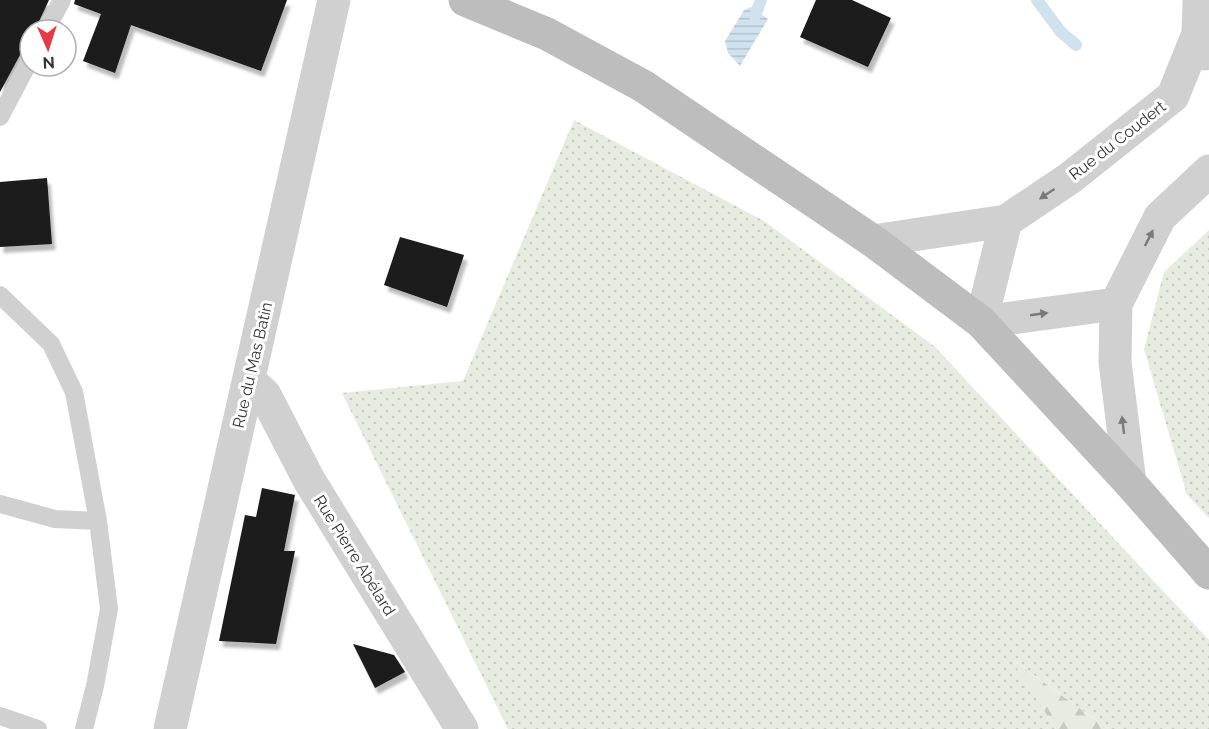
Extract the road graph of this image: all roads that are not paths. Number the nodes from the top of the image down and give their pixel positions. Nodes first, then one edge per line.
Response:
1 (62, 0) edge
2 (334, 0) edge
3 (465, 0) edge
4 (1198, 0) edge
5 (52, 18) edge
6 (1198, 34) junction
7 (1209, 68) edge
8 (21, 78) edge
9 (0, 117) edge
10 (1209, 171) edge
11 (1006, 222) junction
12 (873, 241) junction
13 (0, 295) edge
14 (1116, 303) junction
15 (981, 322) junction
16 (249, 380) junction
17 (1130, 483) junction
18 (0, 504) edge
19 (98, 521) junction
20 (1209, 573) edge
21 (0, 716) edge
22 (38, 729) edge
23 (84, 729) edge
24 (170, 729) edge
25 (462, 729) edge

1 - 5 lane
2 - 16 street, Rue du Mas Batin
3 - 12 main road
4 - 6 street
6 - 7 street
6 -> 11 street, Rue du Coudert
8 - 9 lane
14 -> 10 street
11 - 12 street, Rue du Coudert
11 - 15 street
12 - 15 main road
13 - 19 lane
15 -> 14 street
17 -> 14 street
15 - 17 main road
16 - 24 street, Rue du Mas Batin
16 - 25 street, Rue Pierre Abélard
17 - 20 main road
18 - 19 lane
19 - 23 lane
21 - 22 lane

